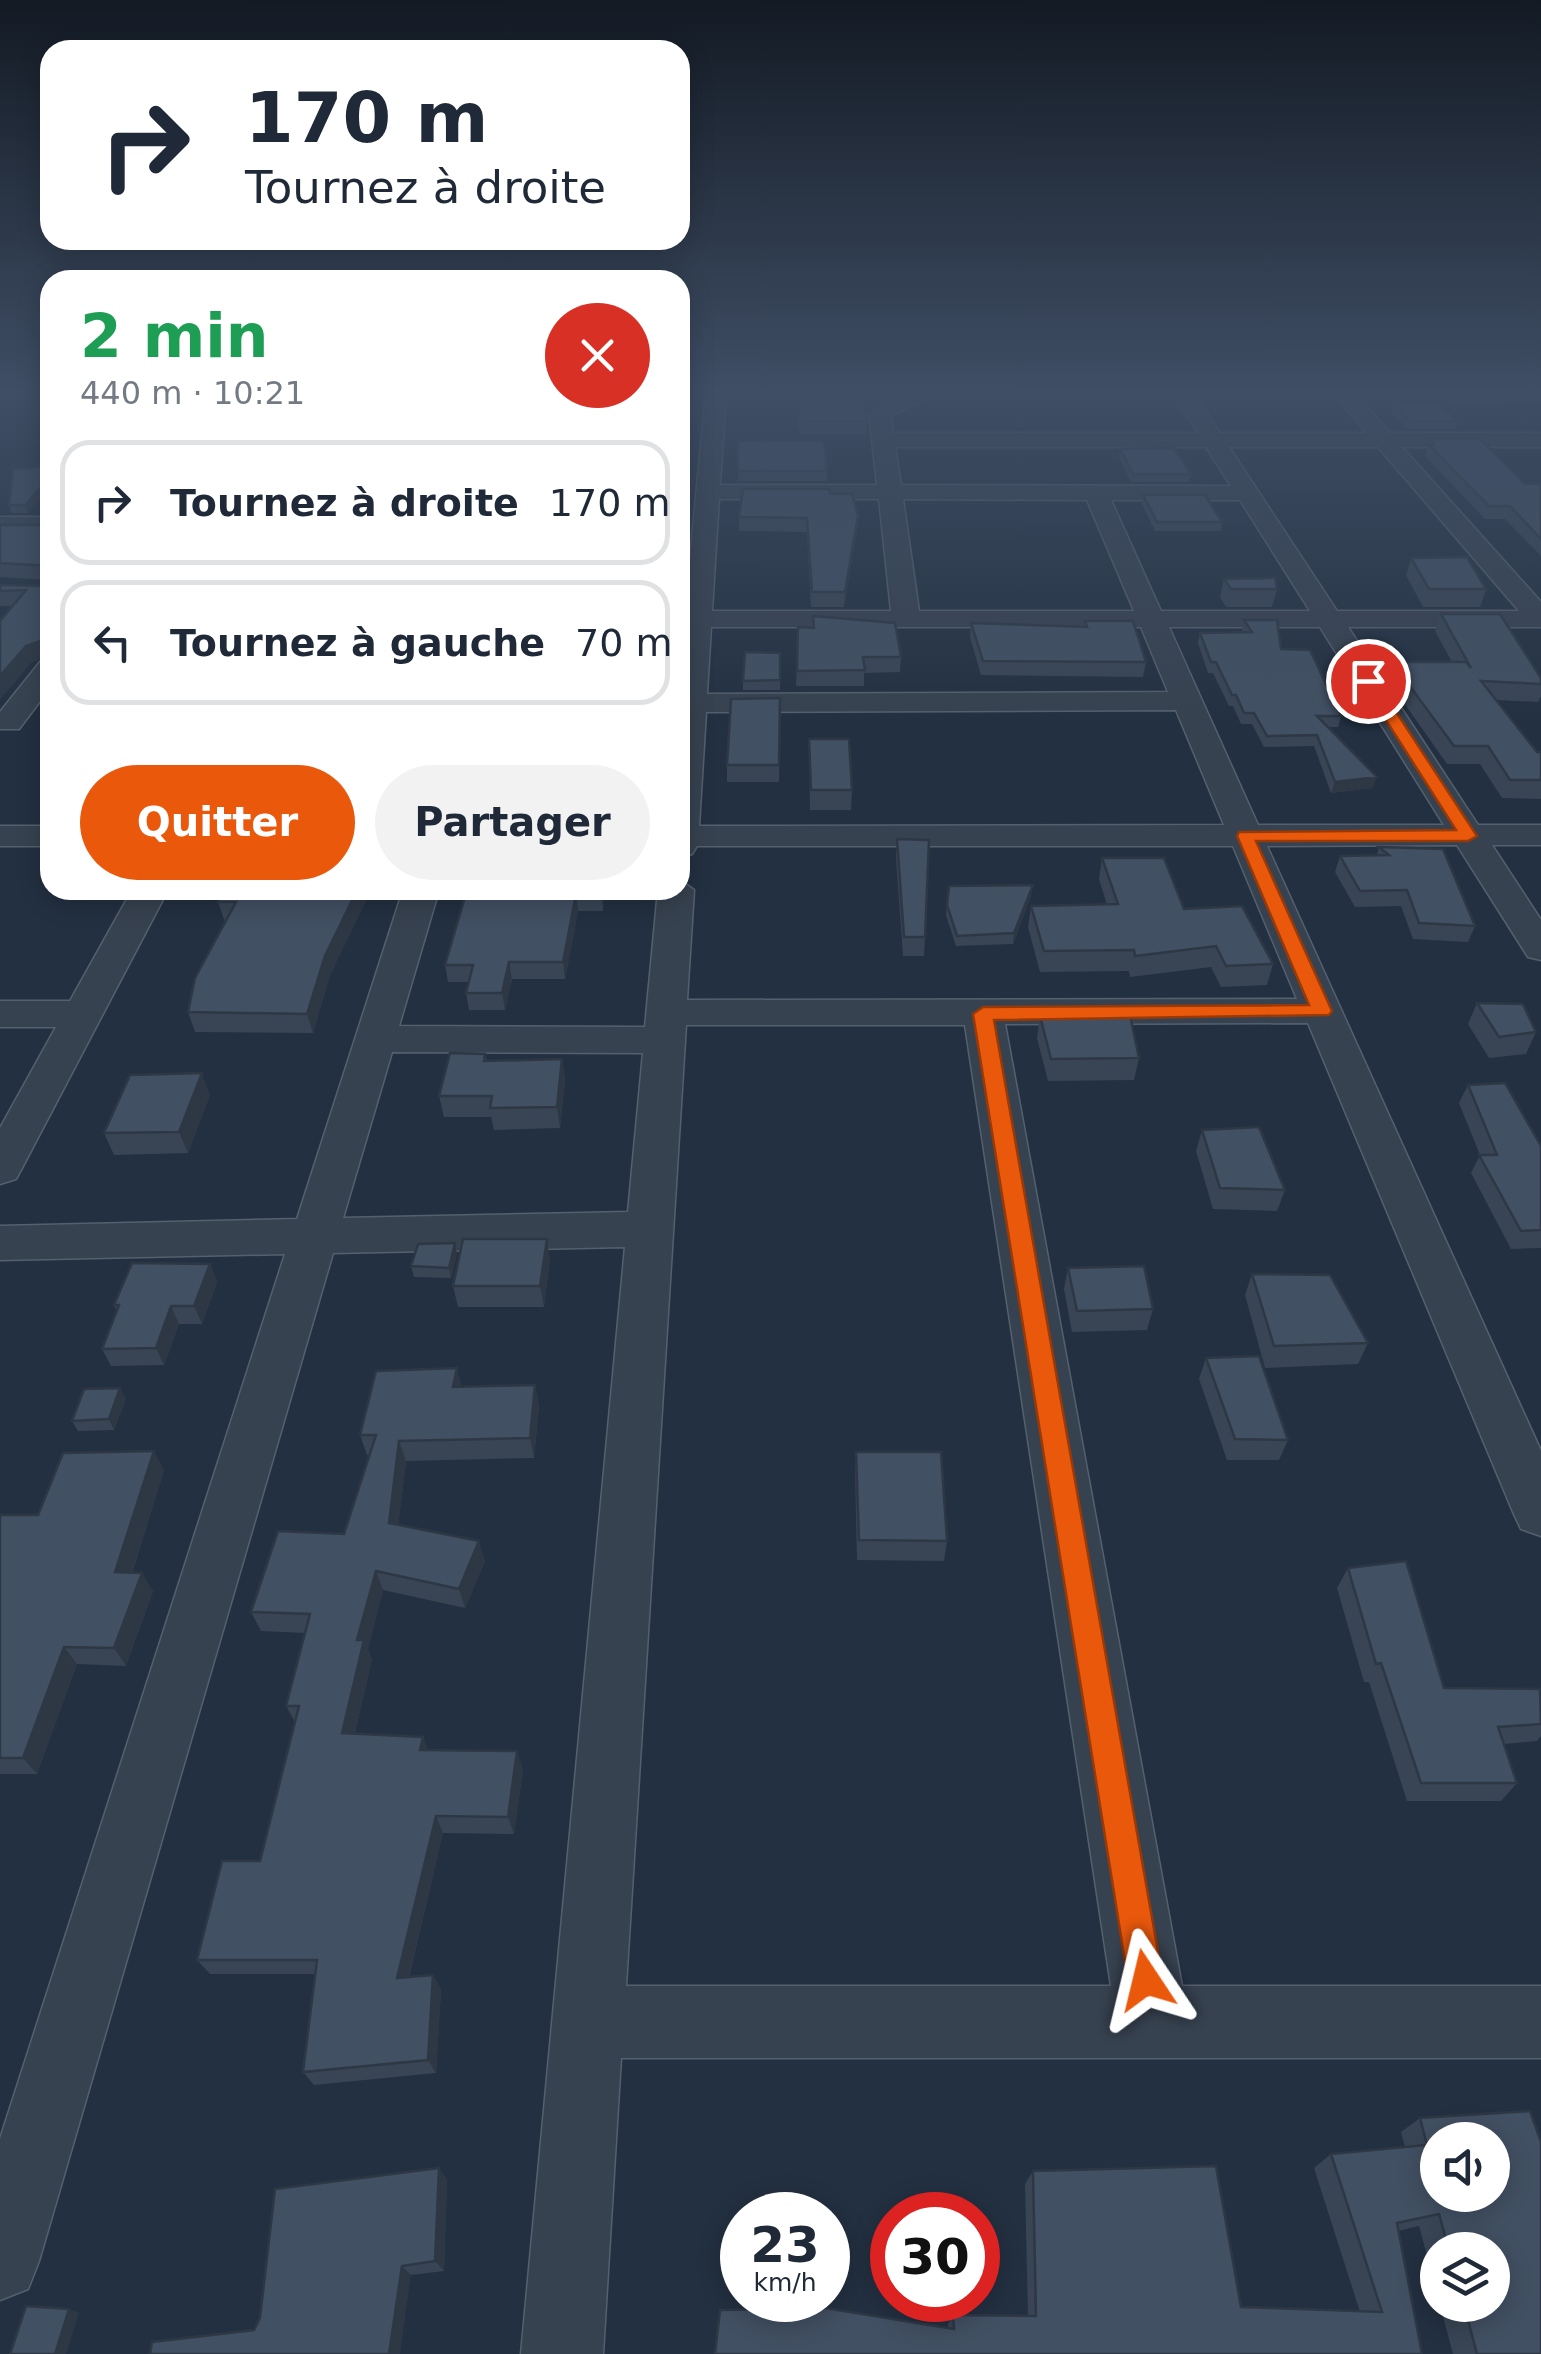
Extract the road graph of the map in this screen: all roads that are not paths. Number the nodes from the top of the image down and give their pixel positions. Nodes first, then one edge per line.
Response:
1 (706, 503) edge
2 (894, 503) edge
3 (1101, 503) edge
4 (1254, 503) edge
5 (1439, 503) edge
6 (0, 524) edge
7 (40, 524) edge
8 (690, 612) edge
9 (690, 619) edge
10 (906, 619) junction
11 (1151, 619) junction
12 (1329, 619) junction
13 (1541, 619) edge
14 (690, 661) edge
15 (40, 680) edge
16 (1187, 701) junction
17 (691, 703) junction
18 (690, 715) edge
19 (4, 722) edge
20 (40, 722) edge
21 (0, 836) edge
22 (40, 836) edge
23 (690, 836) edge
24 (1246, 836) junction
25 (1468, 836) junction
26 (1541, 836) edge
27 (145, 900) edge
28 (417, 900) edge
29 (675, 900) edge
30 (1541, 949) edge
31 (1322, 1011) junction
32 (0, 1014) edge
33 (83, 1014) junction
34 (983, 1014) junction
35 (665, 1027) junction
36 (375, 1039) junction
37 (0, 1168) edge
38 (650, 1229) junction
39 (314, 1238) junction
40 (0, 1243) edge
41 (1538, 1500) edge
42 (1152, 2019) junction
43 (586, 2022) junction
44 (1541, 2022) edge
45 (0, 2261) edge
46 (562, 2354) edge

1 - 8 street
2 - 10 street
3 - 11 street
4 - 12 street
5 - 13 street
6 - 7 street
9 - 10 street
10 - 11 street
11 - 12 street
11 - 16 street
12 - 13 street
12 - 25 street
14 - 17 street
15 - 19 street
16 - 17 street
16 - 24 street
17 - 18 street
19 - 20 street
21 - 22 street
23 - 24 street
24 - 25 street
24 - 31 street
25 - 26 street
25 - 30 street
27 - 33 street
28 - 36 street
29 - 35 street
31 - 34 street
31 - 41 street
32 - 33 street
33 - 37 street
34 - 35 street
34 - 42 street
35 - 36 street
35 - 38 street
36 - 39 street
38 - 39 street
38 - 43 street
39 - 40 street
39 - 45 street
42 - 43 street
42 - 44 street
43 - 46 street

